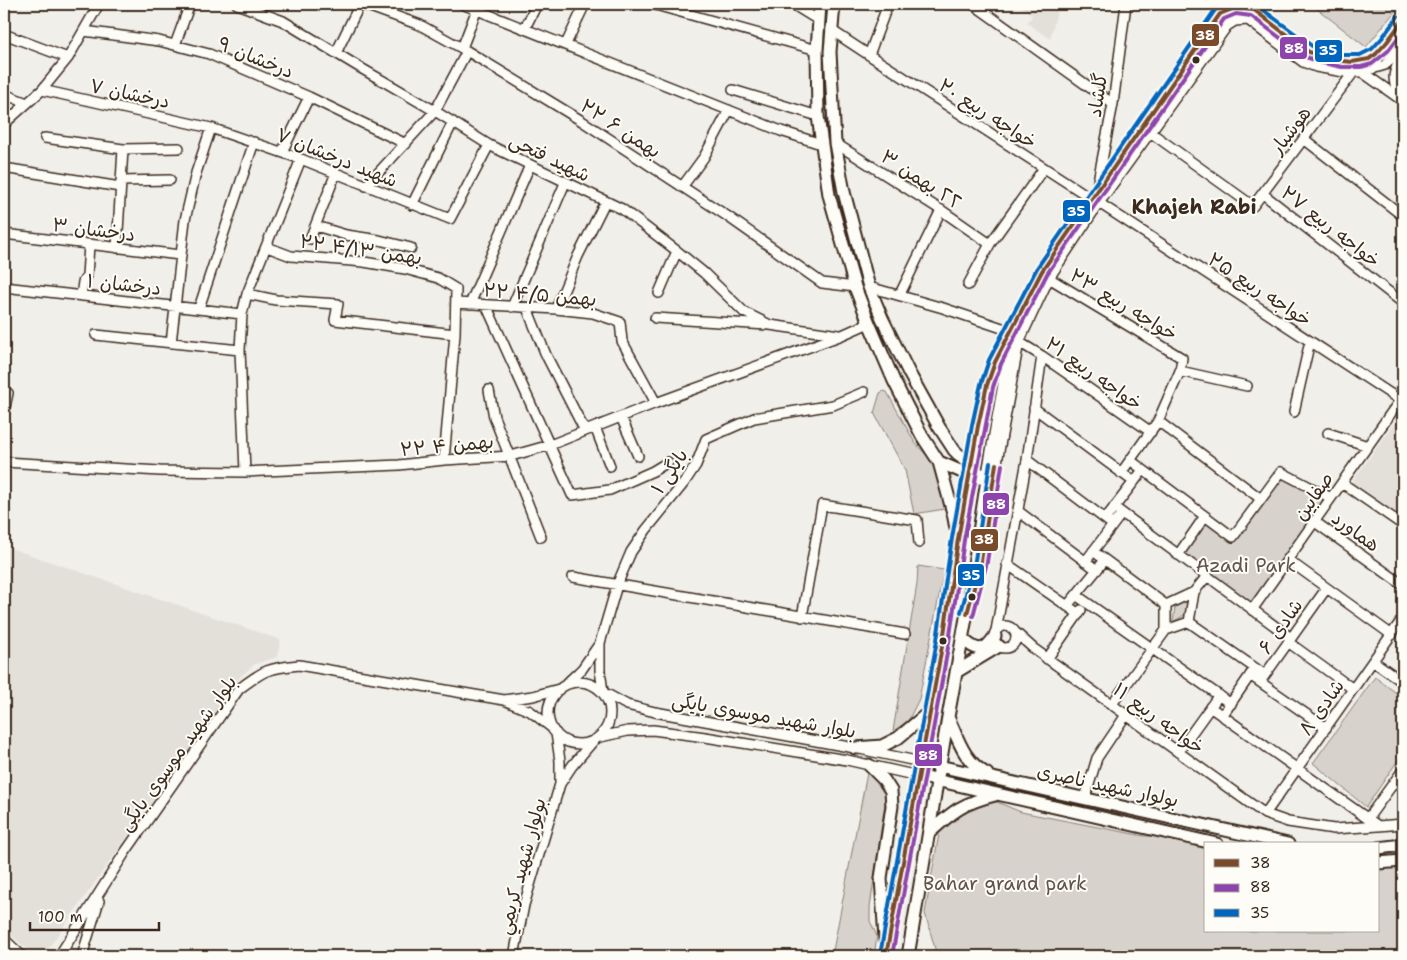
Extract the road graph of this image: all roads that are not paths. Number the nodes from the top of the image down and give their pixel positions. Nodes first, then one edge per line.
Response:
1 (99, 4) edge
2 (190, 4) edge
3 (238, 4) edge
4 (361, 4) edge
5 (462, 4) edge
6 (537, 4) edge
7 (585, 4) edge
8 (652, 4) edge
9 (792, 4) edge
10 (820, 4) edge
11 (834, 4) edge
12 (888, 4) edge
13 (973, 4) edge
14 (1126, 4) edge
15 (1247, 6) edge
16 (477, 9) junction
17 (818, 20) junction
18 (1403, 20) edge
19 (524, 28) junction
20 (831, 30) junction
21 (84, 31) junction
22 (4, 34) edge
23 (566, 44) junction
24 (174, 45) junction
25 (1403, 46) edge
26 (465, 50) junction
27 (817, 50) junction
28 (336, 53) junction
29 (1403, 54) edge
30 (868, 55) junction
31 (68, 58) junction
32 (1360, 60) junction
33 (1358, 72) junction
34 (42, 90) junction
35 (733, 90) dead end
36 (4, 94) edge
37 (309, 97) junction
38 (1401, 99) edge
39 (26, 103) junction
40 (1113, 104) junction
41 (729, 110) junction
42 (434, 111) junction
43 (818, 116) junction
44 (453, 122) junction
45 (4, 124) edge
46 (211, 128) junction
47 (1150, 132) junction
48 (45, 138) dead end
49 (1304, 139) junction
50 (254, 142) junction
51 (835, 143) junction
52 (406, 144) junction
53 (821, 144) junction
54 (489, 145) junction
55 (179, 148) dead end
56 (124, 149) junction
57 (282, 152) junction
58 (301, 159) junction
59 (530, 165) junction
60 (4, 168) edge
61 (1044, 168) junction
62 (336, 173) junction
63 (170, 180) dead end
64 (565, 183) junction
65 (120, 184) junction
66 (366, 186) junction
67 (682, 187) junction
68 (1263, 194) junction
69 (1095, 197) junction
70 (605, 202) junction
71 (412, 205) junction
72 (1253, 206) joint
73 (941, 210) junction
74 (1403, 216) edge
75 (316, 226) junction
76 (4, 234) edge
77 (310, 239) dead end
78 (990, 244) junction
79 (89, 245) junction
80 (267, 247) junction
81 (117, 248) junction
82 (411, 248) dead end
83 (678, 251) junction
84 (180, 255) junction
85 (1050, 278) junction
86 (968, 284) dead end
87 (4, 286) edge
88 (855, 287) junction
89 (869, 287) junction
90 (659, 293) dead end
91 (247, 294) junction
92 (900, 294) junction
93 (82, 296) junction
94 (456, 303) junction
95 (1403, 303) edge
96 (470, 304) junction
97 (175, 306) junction
98 (486, 306) junction
99 (512, 307) junction
100 (199, 308) junction
101 (527, 308) junction
102 (556, 309) junction
103 (242, 314) junction
104 (655, 318) dead end
105 (868, 322) junction
106 (770, 325) junction
107 (1010, 331) junction
108 (456, 334) junction
109 (96, 335) dead end
110 (842, 335) junction
111 (1310, 340) junction
112 (1019, 342) junction
113 (171, 343) junction
114 (240, 350) junction
115 (1042, 356) junction
116 (1180, 371) junction
117 (1247, 386) dead end
118 (488, 390) dead end
119 (864, 392) dead end
120 (8, 393) dead end
121 (1402, 399) edge
122 (656, 403) junction
123 (1034, 408) junction
124 (4, 412) edge
125 (1294, 412) dead end
126 (621, 417) junction
127 (1158, 421) junction
128 (595, 427) junction
129 (585, 431) junction
130 (1151, 432) junction
131 (1328, 433) dead end
132 (550, 445) junction
133 (1368, 446) junction
134 (511, 456) junction
135 (638, 456) dead end
136 (444, 460) junction
137 (1027, 460) junction
138 (1130, 460) junction
139 (4, 462) edge
140 (668, 462) dead end
141 (939, 462) junction
142 (610, 466) dead end
143 (1143, 470) junction
144 (970, 471) junction
145 (245, 472) junction
146 (1121, 472) junction
147 (986, 479) junction
148 (1134, 482) junction
149 (1342, 483) junction
150 (1331, 498) junction
151 (1261, 499) junction
152 (1114, 507) junction
153 (1018, 511) junction
154 (1122, 513) junction
155 (1205, 516) junction
156 (1106, 518) junction
157 (1315, 522) junction
158 (1113, 525) junction
159 (1403, 525) edge
160 (541, 537) dead end
161 (958, 539) junction
162 (920, 543) dead end
163 (1094, 551) junction
164 (1178, 555) junction
165 (1105, 560) junction
166 (1288, 560) junction
167 (1085, 562) junction
168 (1007, 564) junction
169 (1097, 570) junction
170 (573, 576) dead end
171 (1206, 576) junction
172 (617, 585) junction
173 (1403, 585) edge
174 (1326, 588) junction
175 (1194, 592) junction
176 (1076, 596) junction
177 (1086, 603) junction
178 (1166, 605) junction
179 (1067, 606) dead end
180 (999, 608) junction
181 (1252, 610) junction
182 (1078, 614) junction
183 (802, 617) junction
184 (966, 618) junction
185 (1403, 620) edge
186 (1189, 622) junction
187 (1011, 629) junction
188 (1166, 630) junction
189 (905, 634) dead end
190 (1392, 635) junction
191 (963, 639) junction
192 (1290, 640) junction
193 (600, 643) junction
194 (1002, 643) junction
195 (1034, 649) junction
196 (1153, 649) junction
197 (1047, 659) junction
198 (1373, 661) junction
199 (956, 672) junction
200 (1253, 672) junction
201 (1263, 679) junction
202 (1403, 682) edge
203 (562, 687) junction
204 (1354, 689) junction
205 (603, 692) junction
206 (1218, 695) junction
207 (504, 700) junction
208 (1112, 704) junction
209 (1230, 704) junction
210 (1210, 708) junction
211 (929, 712) junction
212 (1126, 715) junction
213 (1222, 716) junction
214 (948, 717) junction
215 (1326, 728) junction
216 (554, 730) junction
217 (597, 738) junction
218 (855, 748) junction
219 (1178, 752) junction
220 (921, 762) junction
221 (869, 765) junction
222 (940, 766) junction
223 (1297, 768) junction
224 (1403, 770) edge
225 (918, 776) junction
226 (995, 779) junction
227 (938, 780) junction
228 (560, 784) junction
229 (1000, 794) junction
230 (1085, 798) junction
231 (1264, 814) junction
232 (1368, 818) junction
233 (1403, 824) edge
234 (1378, 826) junction
235 (929, 833) junction
236 (1208, 842) edge
237 (1279, 842) edge
238 (1403, 845) edge
239 (1380, 848) edge
240 (1403, 861) edge
241 (1380, 863) edge
242 (104, 887) junction
243 (4, 940) edge
244 (22, 956) edge
245 (59, 956) edge
246 (82, 956) edge
247 (514, 956) edge
248 (886, 956) edge
249 (908, 956) edge

1 - 21 street
2 - 24 street
3 - 28 street, شهید فتحی
4 - 26 street, ۲۲ بهمن ۶
4 - 28 street
5 - 16 street
6 - 19 street
7 - 23 street
8 - 27 street
9 - 17 street
10 - 17 main road
11 - 20 main road
12 - 30 street
13 - 40 street
14 - 40 street, گلشاد
15 - 32 street
15 - 69 street
16 - 19 street
16 - 26 street
17 - 27 main road
18 - 32 street
19 - 23 street
20 - 30 street, خواجه ربیع ۲۰
20 - 51 main road
21 - 24 street, درخشان ۹
21 - 31 street
22 - 31 street
23 - 41 street
24 - 37 street, درخشان ۹
25 - 33 street
26 - 42 street
26 - 67 street, ۲۲ بهمن ۶
27 - 43 main road
28 - 42 street, شهید فتحی
29 - 38 street
30 - 61 street, خواجه ربیع ۲۰
31 - 34 street
32 - 33 street
33 - 38 street
33 - 47 street
33 - 49 street, هوشیار
34 - 39 street
34 - 46 street, درخشان ۷
35 - 43 street
36 - 39 street
37 - 52 street, درخشان ۹
37 - 57 street
39 - 45 street
40 - 69 street, گلشاد
41 - 53 street
41 - 67 street
42 - 44 street, شهید فتحی
42 - 52 street
43 - 53 main road
44 - 54 street, شهید فتحی
44 - 71 street
46 - 50 street, شهید درخشان ۷
46 - 84 street
47 - 69 street
47 - 72 street, خواجه ربیع ۲۷
48 - 56 street
49 - 68 street, هوشیار
49 - 74 street
50 - 57 street, شهید درخشان ۷
50 - 100 street
51 - 73 street, ٢٢ بهمن ۳
51 - 89 main road
52 - 66 street
53 - 88 main road
54 - 59 street, شهید فتحی
54 - 71 street, شهید درخشان ۷
55 - 56 street
56 - 65 street
57 - 58 street, شهید درخشان ۷
58 - 62 street, شهید درخشان ۷
58 - 80 street
59 - 64 street, شهید فتحی
59 - 96 street
60 - 65 street
61 - 69 street, خواجه ربیع ۲۰
61 - 78 street
62 - 66 street, شهید درخشان ۷
62 - 75 street
63 - 65 street
64 - 70 street, شهید فتحی
64 - 99 street
65 - 81 street
66 - 71 street, شهید درخشان ۷
67 - 88 street, ۲۲ بهمن ۶
68 - 72 street, هوشیار
68 - 95 street, خواجه ربیع ۲۷
69 - 85 street
69 - 107 street
69 - 111 street, خواجه ربیع ۲۵
70 - 83 street, شهید فتحی
70 - 102 street
73 - 78 street, ٢٢ بهمن ۳
73 - 92 street
75 - 77 street
75 - 82 street
76 - 79 street, درخشان ۳
78 - 86 street
79 - 81 street, درخشان ۳
79 - 93 street
80 - 91 street
80 - 94 street, ۲۲ بهمن ۴/۱۳
81 - 84 street, درخشان ۳
83 - 90 street
83 - 106 street, شهید فتحی
84 - 97 street
85 - 112 street
85 - 116 street, خواجه ربیع ۲۳
87 - 93 street, درخشان ۱
88 - 105 main road
89 - 92 street
89 - 144 main road
91 - 103 street
91 - 108 street
92 - 107 street
93 - 97 street, درخشان ۱
94 - 96 street, ۲۲ بهمن ۴/۵
94 - 108 street, ۲۲ بهمن ۴/۱۳
96 - 98 street, ۲۲ بهمن ۴/۵
97 - 100 street, درخشان ۱
97 - 113 street
98 - 99 street, ۲۲ بهمن ۴/۵
98 - 132 street
99 - 101 street, ۲۲ بهمن ۴/۵
100 - 103 street, درخشان ۱
101 - 102 street, ۲۲ بهمن ۴/۵
101 - 129 street
102 - 122 street, ۲۲ بهمن ۴/۵
103 - 114 street
104 - 106 street
105 - 110 street, ۲۲ بهمن ۴
105 - 141 main road
106 - 110 street, شهید فتحی
107 - 144 street
108 - 136 street, ۲۲ بهمن ۴/۱۳
109 - 113 street
110 - 122 street, ۲۲ بهمن ۴
111 - 121 street, خواجه ربیع ۲۵
111 - 125 street
112 - 115 street, خواجه ربیع ۲۱
112 - 147 main road
112 - 184 street
113 - 114 street
114 - 145 street
115 - 123 street
115 - 130 street, خواجه ربیع ۲۱
116 - 117 street
116 - 127 street
118 - 134 street
119 - 172 street, بایگی ۱
120 - 124 street
121 - 133 street, صفابین
122 - 126 street, ۲۲ بهمن ۴
123 - 137 street
123 - 146 street
126 - 128 street, ۲۲ بهمن ۴
126 - 135 street
127 - 130 street
127 - 151 street
128 - 129 street, ۲۲ بهمن ۴
128 - 142 street
129 - 132 street, ۲۲ بهمن ۴
130 - 138 street
131 - 133 street
132 - 134 street, ۲۲ بهمن ۴
132 - 140 street
133 - 149 street, صفابین
134 - 136 street, ۲۲ بهمن ۴
134 - 160 street
136 - 145 street, ۲۲ بهمن ۴
137 - 153 street
137 - 156 street
138 - 143 street
138 - 146 street
139 - 145 street, ۲۲ بهمن ۴
141 - 144 main road
141 - 161 main road
143 - 148 street
143 - 155 street
144 - 147 main road
144 - 161 street
146 - 148 street
147 - 184 main road
148 - 152 street
149 - 150 street, صفابین
149 - 159 street
150 - 151 street
150 - 157 street, صفابین
151 - 155 street
152 - 154 street
152 - 156 street
153 - 167 street
153 - 168 street
154 - 158 street
154 - 164 street
155 - 164 street
156 - 158 street
157 - 166 street, صفابین
157 - 173 street, هماورد
158 - 163 street
161 - 211 main road
162 - 183 street
163 - 165 street
163 - 167 street
164 - 171 street
165 - 169 street
165 - 178 street
166 - 174 street
166 - 181 street, صفابین
167 - 169 street
168 - 180 street
168 - 182 street
169 - 176 street
170 - 172 street
171 - 175 street
171 - 181 street
172 - 183 street
172 - 193 street, بایگی ۱
174 - 190 street
174 - 192 street, شادی ۶
175 - 178 street
175 - 186 street
176 - 177 street
176 - 179 street
177 - 182 street
177 - 196 street
178 - 188 street
180 - 187 street
180 - 194 street
181 - 192 street
182 - 197 street
183 - 189 street
184 - 191 main road
185 - 190 street, شادی ۸
186 - 188 street
186 - 200 street
187 - 194 street
187 - 194 street
187 - 195 street, خواجه ربیع ۱۱
188 - 196 street
190 - 198 street, شادی ۸
191 - 194 main road
191 - 199 main road
192 - 201 street, شادی ۶
192 - 204 street
193 - 203 street
193 - 205 street
194 - 195 street
194 - 199 main road
195 - 197 street, خواجه ربیع ۱۱
196 - 206 street
196 - 208 street
197 - 208 street, خواجه ربیع ۱۱
198 - 202 street
198 - 204 street, شادی ۸
199 - 214 main road
200 - 201 street
200 - 209 street
201 - 215 street
203 - 205 street
203 - 207 street, بلوار شهید موسوی بایگی
203 - 216 street
204 - 215 street, شادی ۸
205 - 217 street
205 - 218 street, بلوار شهید موسوی بایگی
206 - 209 street
206 - 210 street
207 - 216 street, بلوار شهید موسوی بایگی
207 - 242 street, بلوار شهید موسوی بایگی
208 - 212 street, خواجه ربیع ۱۱
209 - 213 street
210 - 213 street
210 - 219 street
211 - 218 main road
211 - 220 main road
212 - 219 street, خواجه ربیع ۱۱
212 - 230 street
213 - 223 street
214 - 222 main road
214 - 226 main road
215 - 223 street, شادی ۸
216 - 217 street
216 - 228 street, بولوار شهيد كريمي
217 - 221 street, بلوار شهید موسوی بایگی
217 - 228 street, بولوار شهيد كريمي
218 - 220 street, بلوار شهید موسوی بایگی
219 - 231 street, خواجه ربیع ۱۱
220 - 222 main road, بولوار شهید ناصری
220 - 225 main road
221 - 225 street, بلوار شهید موسوی بایگی
221 - 248 main road
222 - 226 main road, بولوار شهید ناصری
222 - 227 main road
223 - 231 street, شادی ۸
223 - 232 street
224 - 232 street
225 - 227 main road, بولوار شهید ناصری
225 - 248 main road
226 - 230 main road, بولوار شهید ناصری
227 - 229 main road, بولوار شهید ناصری
227 - 235 main road
228 - 247 street, بولوار شهيد كريمي
229 - 235 main road
229 - 236 main road, بولوار شهید ناصری
230 - 237 main road, بولوار شهید ناصری
231 - 234 street, خواجه ربیع ۱۱
232 - 234 street
233 - 234 street
235 - 249 main road
238 - 239 main road
240 - 241 main road
242 - 245 street, بلوار شهید موسوی بایگی
242 - 246 street, بلوار شهید موسوی بایگی
243 - 244 street

